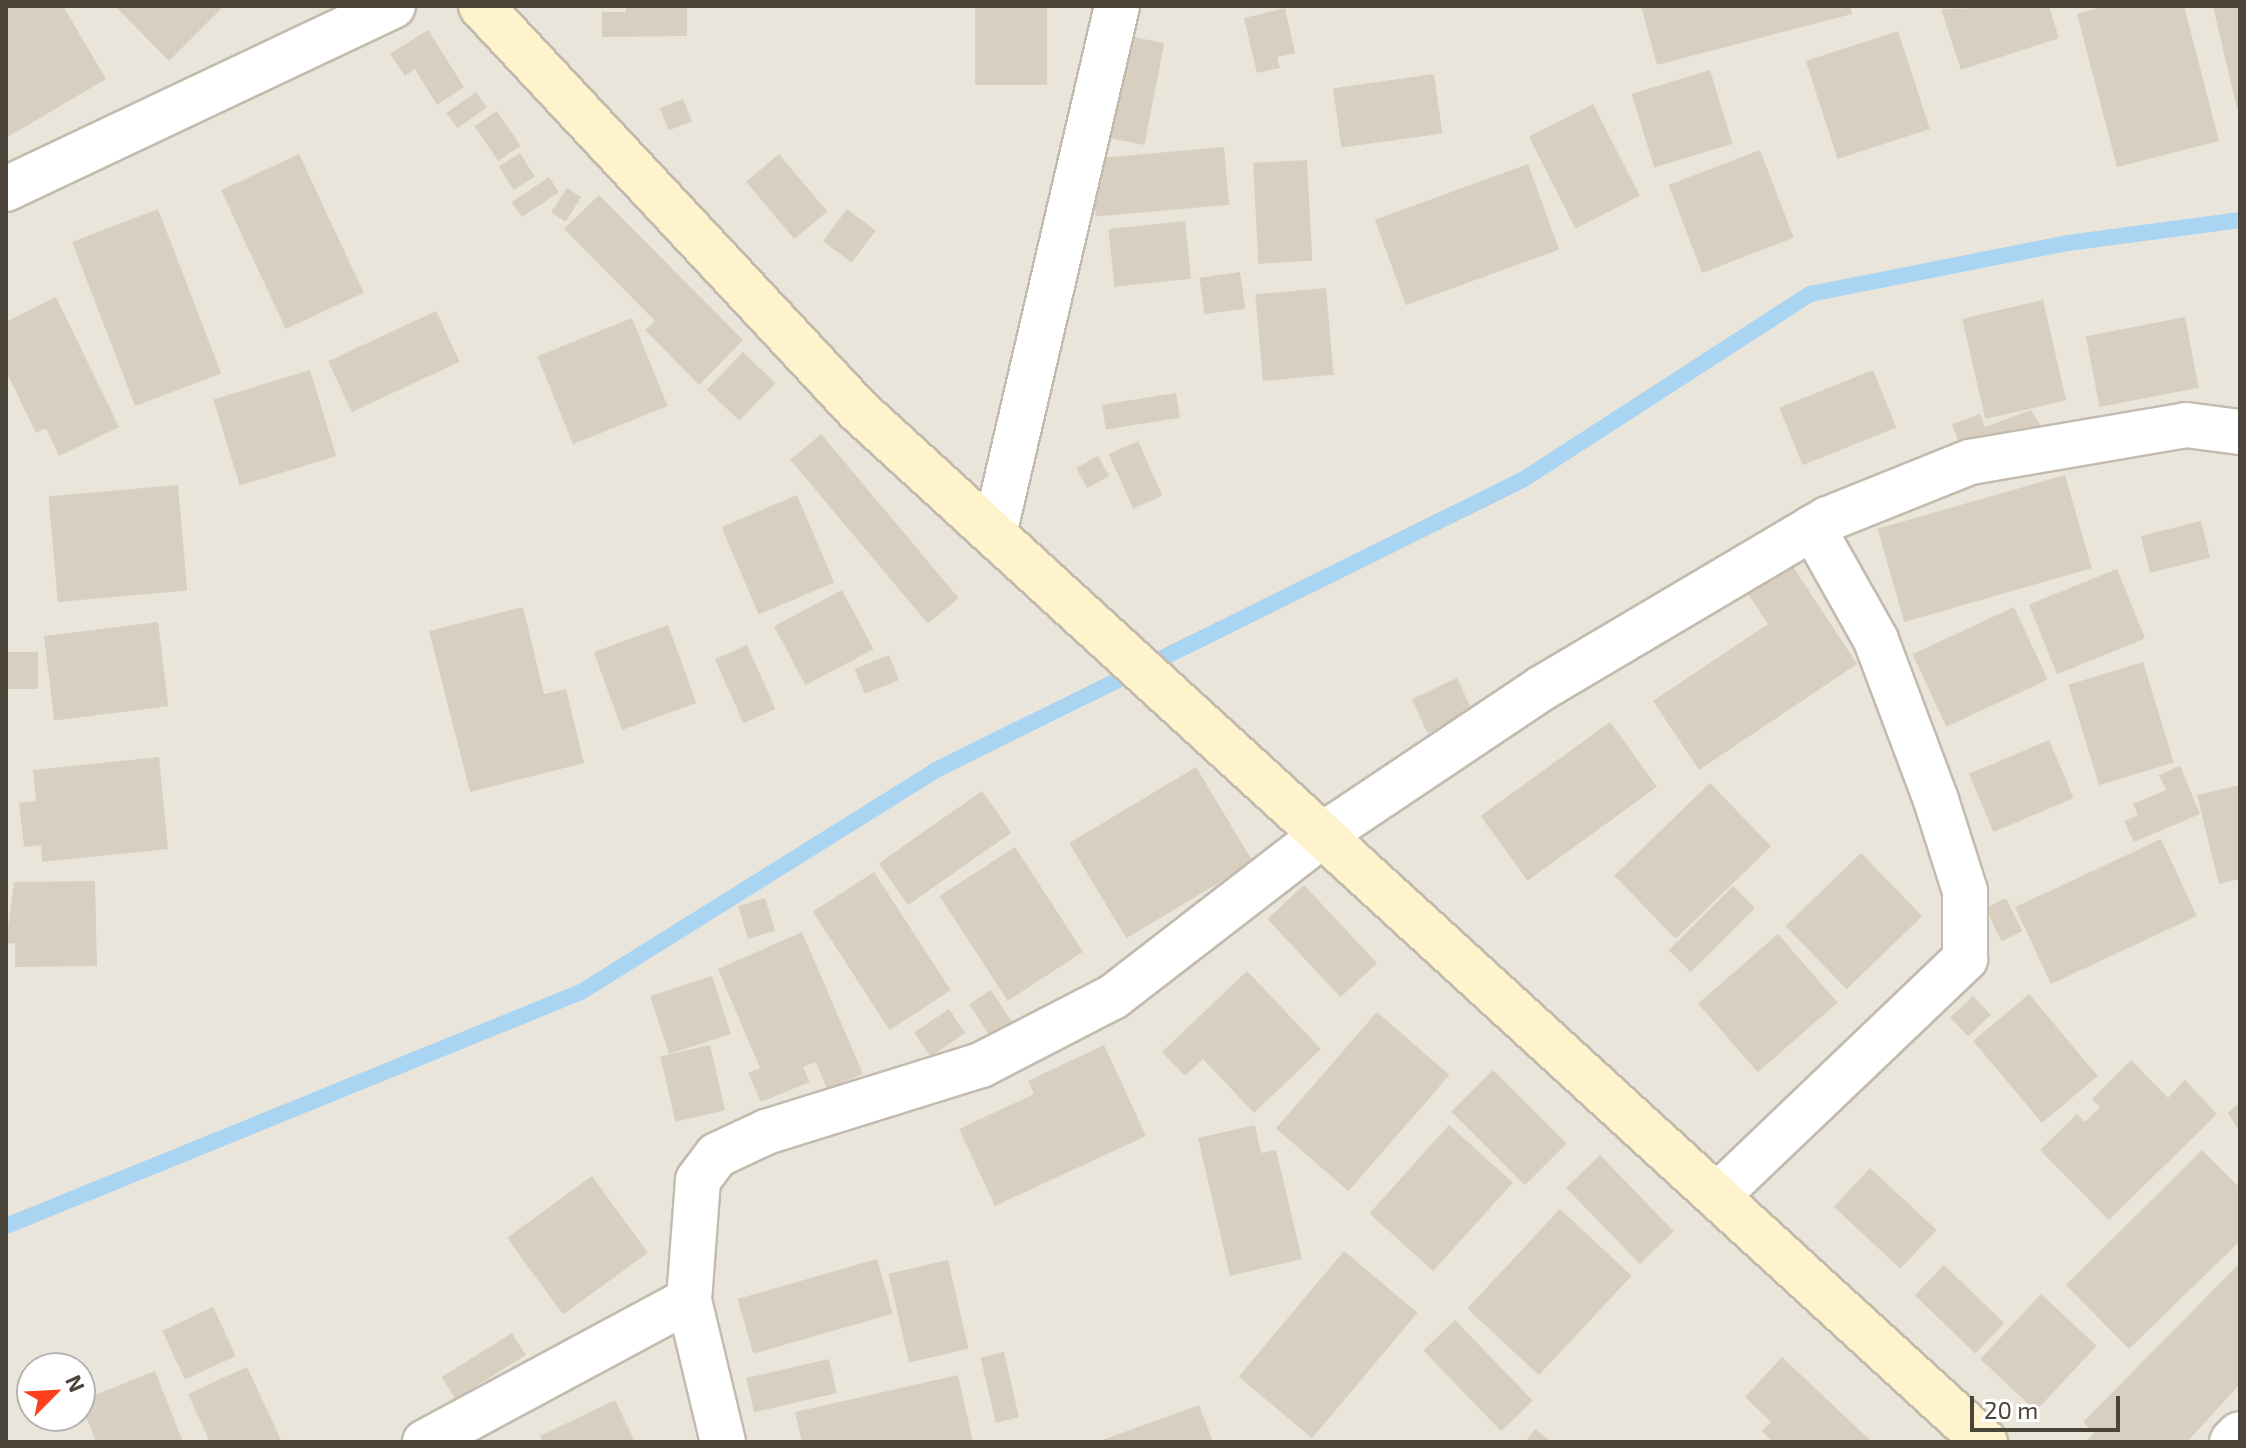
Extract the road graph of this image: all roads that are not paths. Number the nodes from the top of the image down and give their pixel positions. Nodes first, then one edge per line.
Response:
1 (393, 6) edge
2 (481, 6) edge
3 (1117, 6) edge
4 (6, 189) edge
5 (2240, 432) edge
6 (1813, 528) junction
7 (995, 530) junction
8 (1324, 834) junction
9 (1718, 1195) junction
10 (689, 1300) junction
11 (2240, 1434) edge
12 (425, 1442) edge
13 (723, 1442) edge
14 (1985, 1442) edge
15 (2232, 1442) edge

1 - 4 street
2 - 7 street
3 - 7 street
5 - 6 street
6 - 8 street
6 - 9 street
7 - 8 street
8 - 9 street
8 - 10 street
9 - 14 street
10 - 12 street
10 - 13 street
11 - 15 street

